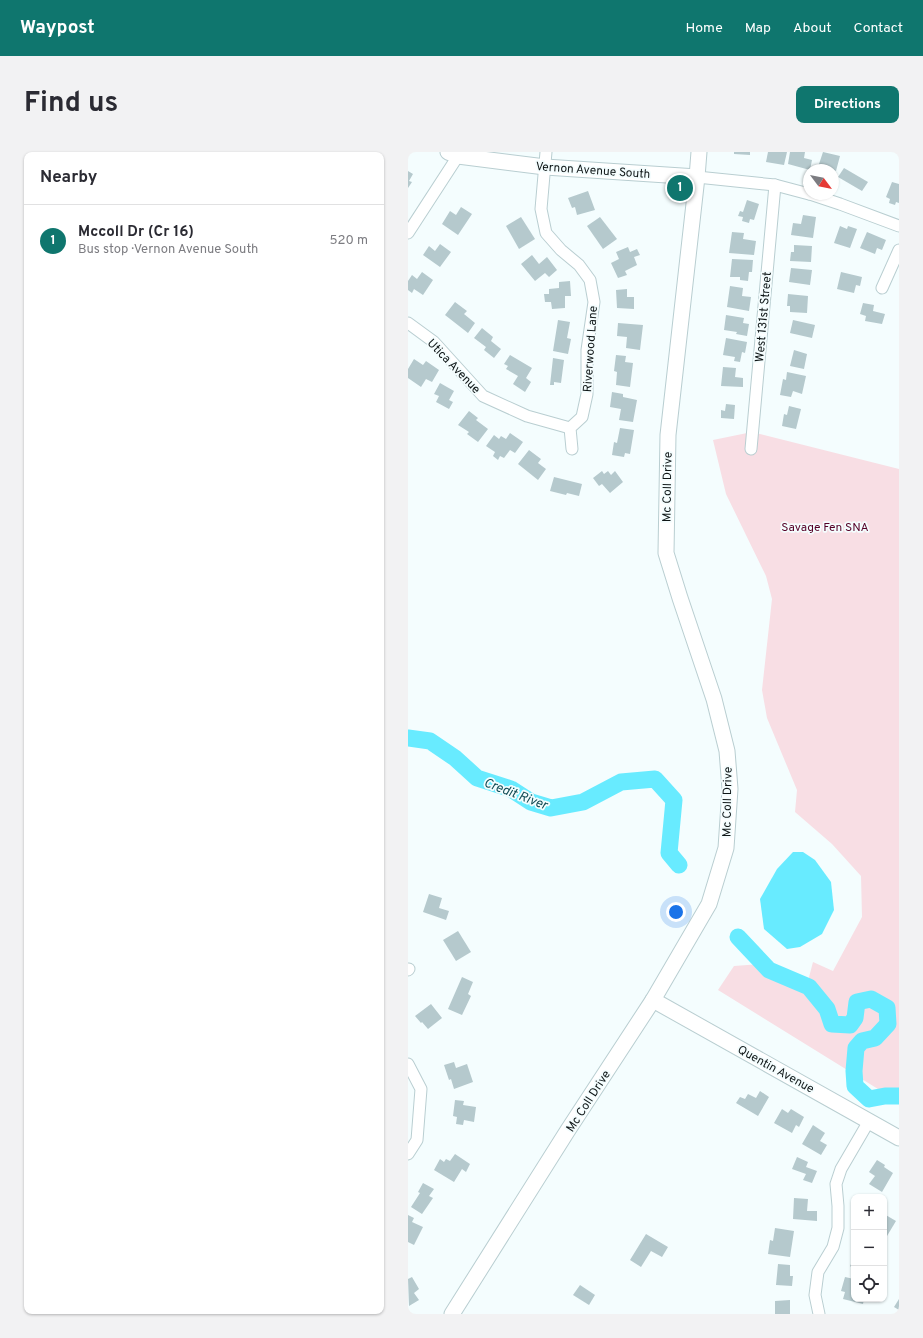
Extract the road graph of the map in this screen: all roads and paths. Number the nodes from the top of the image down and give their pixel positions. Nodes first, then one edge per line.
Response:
1 (699, 152) edge
2 (453, 154) edge
3 (545, 159) edge
4 (697, 177) junction
5 (776, 185) junction
6 (803, 192) edge
7 (828, 200) edge
8 (899, 226) edge
9 (408, 233) edge
10 (899, 250) edge
11 (882, 288) dead end
12 (408, 324) edge
13 (570, 428) junction
14 (572, 449) dead end
15 (751, 449) dead end
16 (653, 1000) junction
17 (408, 1064) edge
18 (869, 1121) junction
19 (899, 1138) edge
20 (408, 1154) edge
21 (452, 1314) edge
22 (819, 1314) edge

1 - 4 main road, Mc Coll Drive
2 - 3 main road, Vernon Avenue South
2 - 9 street
3 - 4 main road, Vernon Avenue South
3 - 13 street, Riverwood Lane
4 - 5 street, Vernon Avenue South
4 - 16 main road, Mc Coll Drive
5 - 6 street, Vernon Avenue South
5 - 15 street, West 131st Street
7 - 8 street, Vernon Avenue South
10 - 11 street
12 - 13 street, Utica Avenue
13 - 14 street
16 - 18 main road, Quentin Avenue
16 - 21 main road, Mc Coll Drive
17 - 20 street
18 - 19 main road, Quentin Avenue
18 - 22 street

